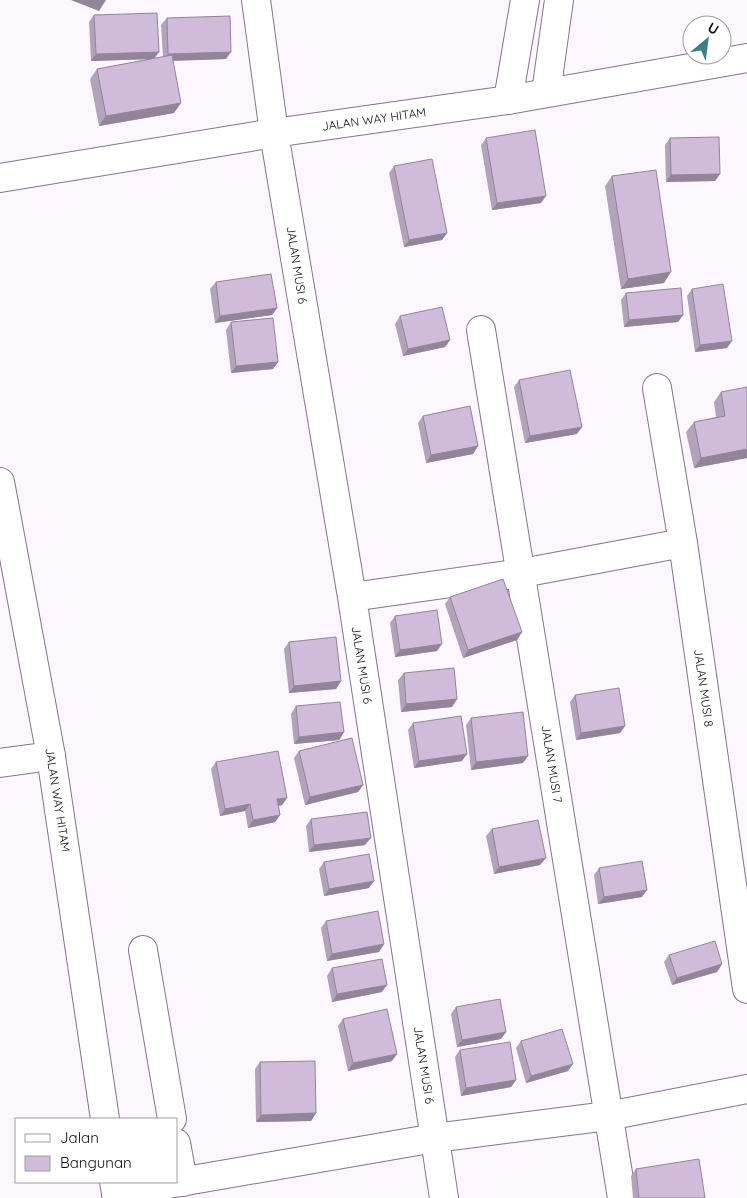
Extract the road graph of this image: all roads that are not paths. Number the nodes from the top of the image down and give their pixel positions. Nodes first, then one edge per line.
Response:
1 (256, 0) edge
2 (525, 0) edge
3 (559, 0) edge
4 (747, 58) edge
5 (546, 93) junction
6 (508, 100) junction
7 (274, 133) junction
8 (0, 178) edge
9 (482, 330) dead end
10 (657, 388) dead end
11 (0, 482) edge
12 (683, 543) junction
13 (522, 573) junction
14 (352, 597) junction
15 (51, 756) junction
16 (0, 763) edge
17 (143, 950) dead end
18 (747, 989) edge
19 (747, 1089) edge
20 (608, 1116) junction
21 (105, 1118) edge
22 (172, 1118) edge
23 (436, 1138) junction
24 (178, 1154) edge
25 (183, 1182) junction
26 (176, 1183) edge
27 (178, 1183) edge
28 (116, 1191) edge
29 (444, 1198) edge
30 (622, 1198) edge

1 - 7 street, JALAN MUSI 6
2 - 6 street
3 - 5 street
4 - 5 street, JALAN WAY HITAM
5 - 6 street, JALAN WAY HITAM
6 - 7 street, JALAN WAY HITAM
7 - 8 street, JALAN WAY HITAM
7 - 14 street, JALAN MUSI 6
9 - 13 street, JALAN MUSI 7
10 - 12 street, JALAN MUSI 8
11 - 15 street, JALAN WAY HITAM
12 - 13 street
12 - 18 street, JALAN MUSI 8
13 - 14 street
13 - 20 street, JALAN MUSI 7
14 - 23 street, JALAN MUSI 6
15 - 16 street
15 - 21 street, JALAN WAY HITAM
17 - 22 street
19 - 20 street
20 - 23 street
20 - 30 street, JALAN MUSI 7
23 - 25 street
23 - 29 street, JALAN MUSI 6
24 - 25 street
25 - 27 street
26 - 28 street

